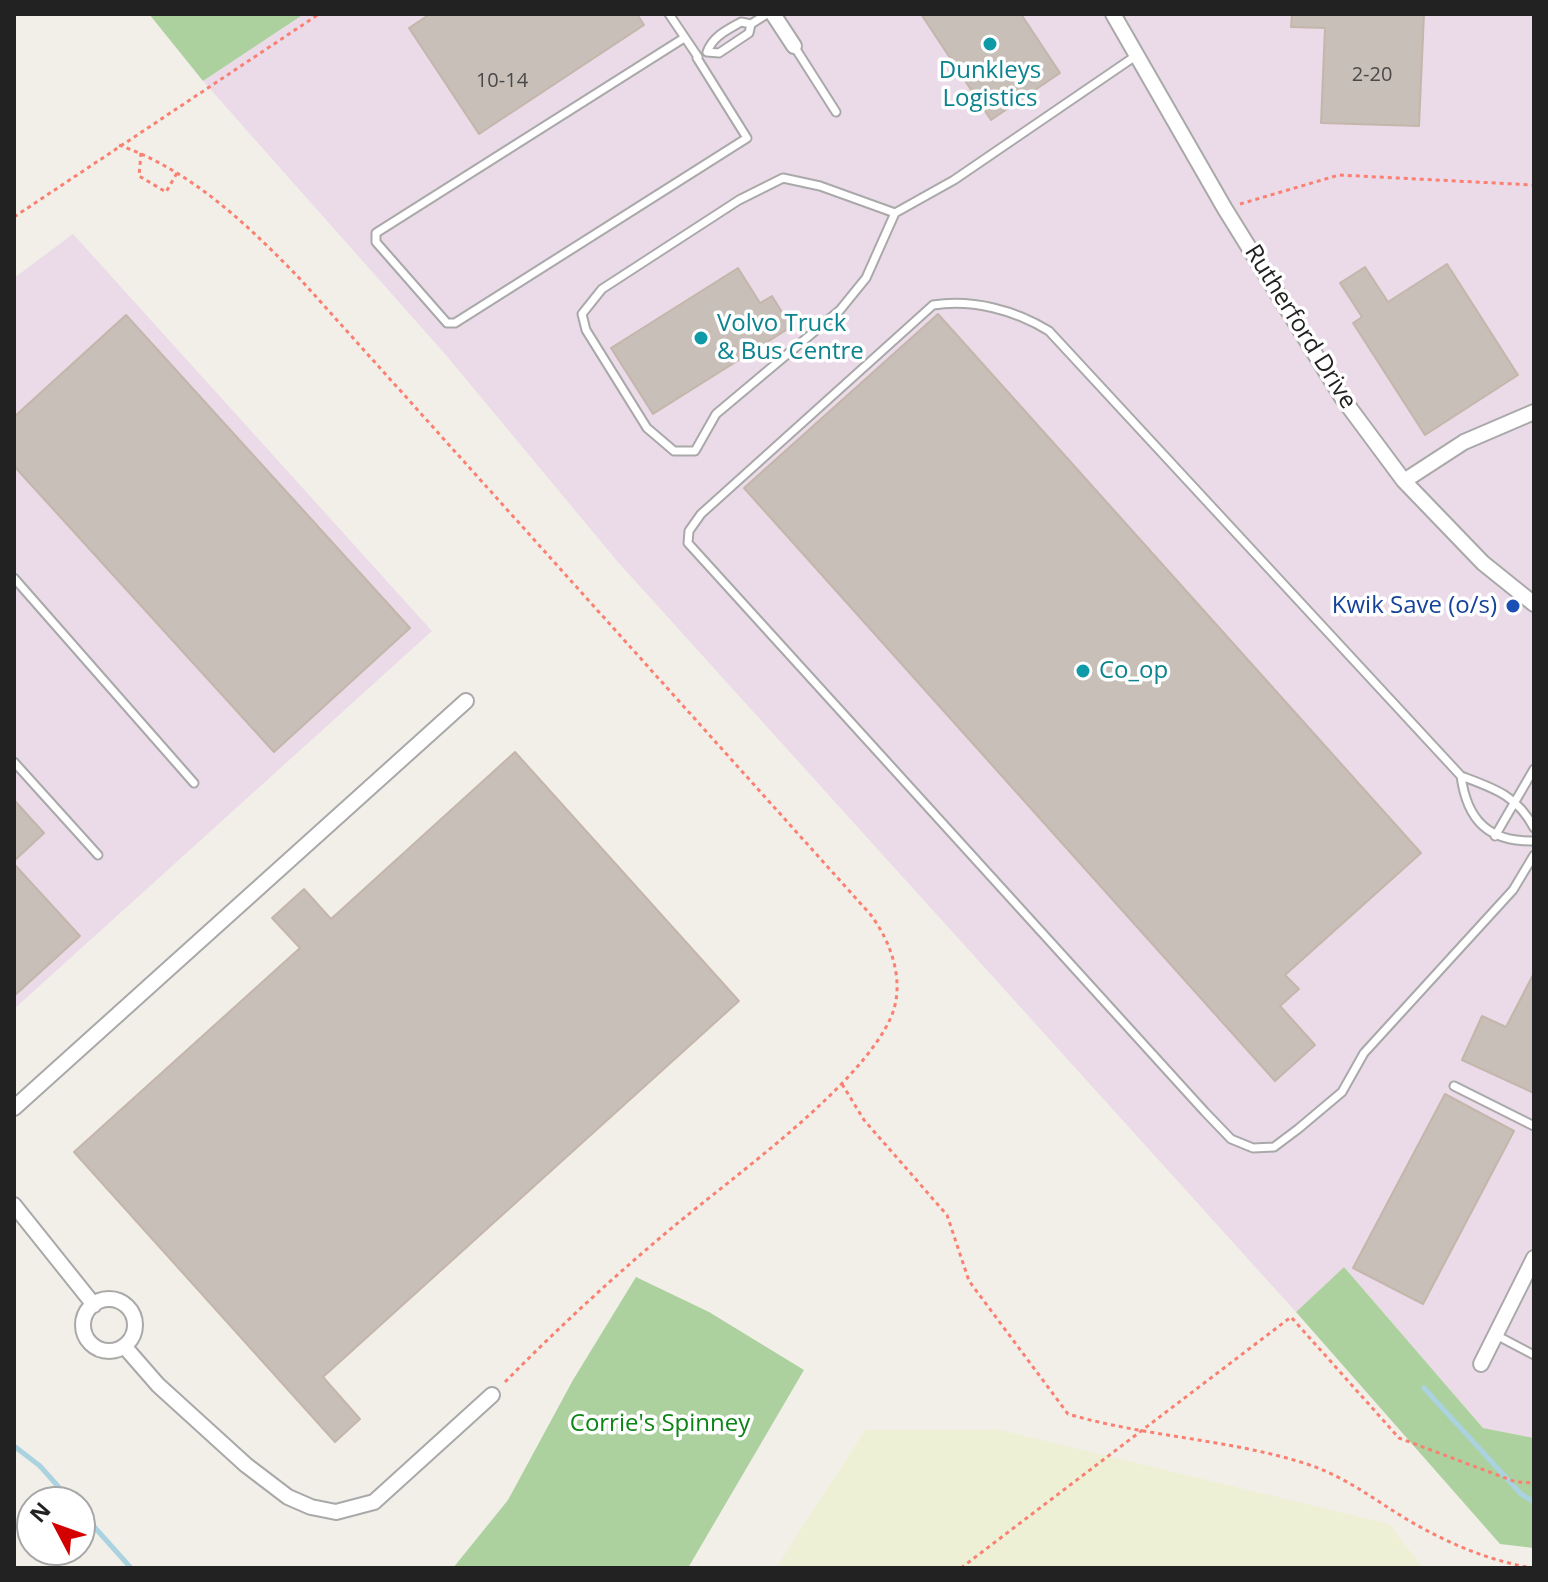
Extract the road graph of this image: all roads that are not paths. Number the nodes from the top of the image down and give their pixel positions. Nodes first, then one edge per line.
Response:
1 (669, 14) edge
2 (767, 14) edge
3 (773, 14) edge
4 (1113, 14) edge
5 (751, 24) junction
6 (684, 38) junction
7 (794, 46) joint
8 (707, 52) junction
9 (1138, 54) junction
10 (697, 58) junction
11 (836, 112) dead end
12 (895, 213) junction
13 (1534, 412) edge
14 (1404, 481) junction
15 (14, 578) edge
16 (1534, 604) edge
17 (466, 701) dead end
18 (14, 762) edge
19 (1534, 769) edge
20 (1461, 776) junction
21 (194, 783) dead end
22 (1516, 801) junction
23 (1534, 828) edge
24 (1495, 836) junction
25 (1534, 841) edge
26 (98, 855) dead end
27 (1534, 855) edge
28 (1454, 1086) dead end
29 (14, 1108) edge
30 (1534, 1126) edge
31 (14, 1205) edge
32 (1534, 1258) edge
33 (94, 1305) junction
34 (1496, 1335) junction
35 (124, 1346) junction
36 (1534, 1355) edge
37 (1481, 1364) dead end
38 (492, 1395) road end

1 - 6 lane
2 - 5 lane
3 - 7 street
4 - 9 street, Rutherford Drive
5 - 8 lane
5 - 8 lane
6 - 10 lane
6 - 10 lane
7 - 11 lane
8 - 10 lane
9 - 12 lane
9 - 14 street, Rutherford Drive
12 - 12 lane
13 - 14 street
14 - 16 street, Rutherford Drive
15 - 21 lane
17 - 29 street
18 - 26 lane
19 - 22 lane
20 - 22 lane
20 - 24 lane
20 - 27 lane
22 - 23 lane
22 - 24 lane
24 - 25 lane
28 - 30 lane
31 - 33 street
32 - 34 street
33 - 35 street
33 - 35 street
34 - 36 lane
34 - 37 street
35 - 38 street

